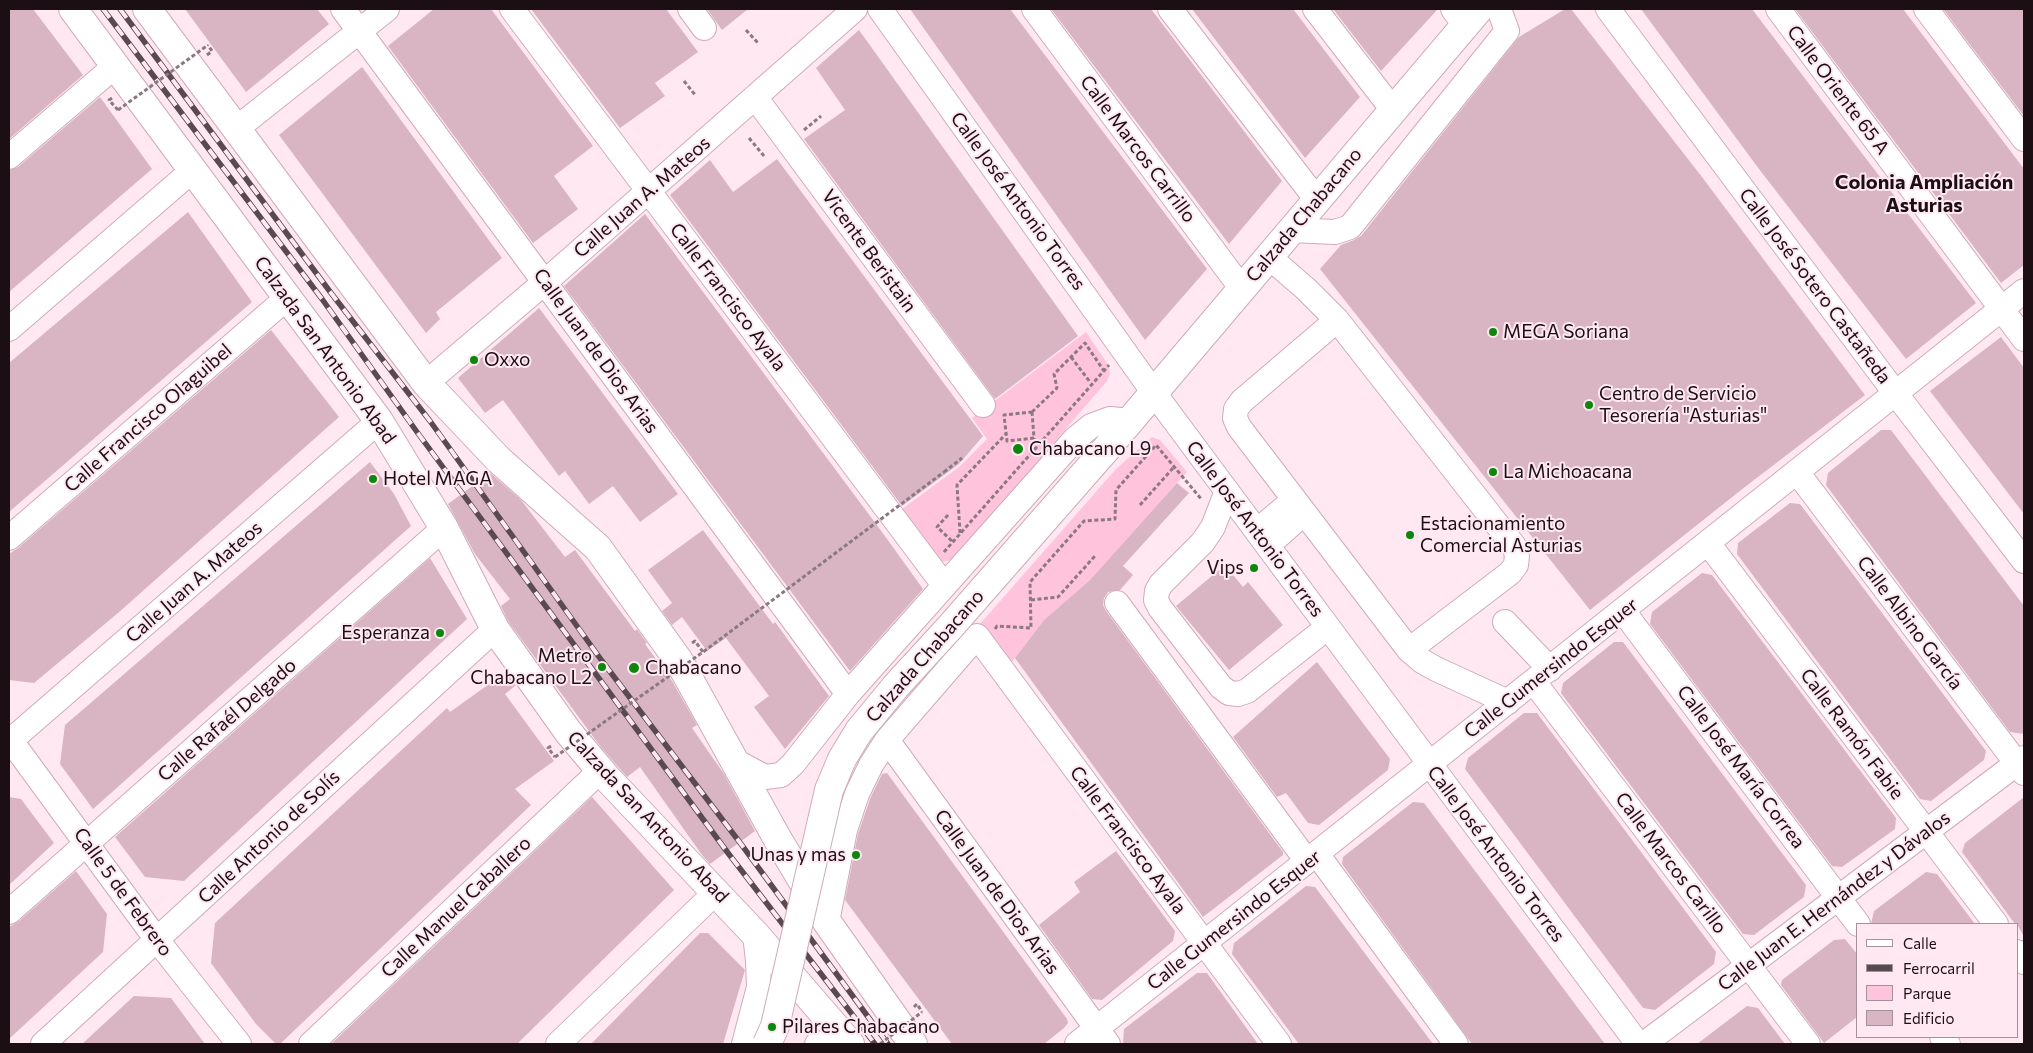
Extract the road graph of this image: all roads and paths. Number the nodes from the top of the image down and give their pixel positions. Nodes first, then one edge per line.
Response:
1 (73, 9) edge
2 (147, 9) edge
3 (343, 9) edge
4 (387, 9) edge
5 (512, 9) edge
6 (690, 9) edge
7 (855, 9) edge
8 (880, 9) edge
9 (1034, 9) edge
10 (1170, 9) edge
11 (1314, 9) edge
12 (1499, 9) edge
13 (1608, 9) edge
14 (1778, 9) edge
15 (1926, 9) edge
16 (1466, 14) edge
17 (704, 28) dead end
18 (746, 30) dead end
19 (360, 31) junction
20 (208, 44) dead end
21 (758, 44) dead end
22 (115, 66) junction
23 (684, 81) dead end
24 (696, 96) dead end
25 (755, 97) junction
26 (109, 100) dead end
27 (1393, 110) junction
28 (822, 116) dead end
29 (236, 129) junction
30 (803, 131) dead end
31 (749, 138) dead end
32 (2024, 139) edge
33 (764, 156) dead end
34 (9, 157) edge
35 (193, 170) junction
36 (649, 191) junction
37 (1317, 200) junction
38 (1291, 230) junction
39 (1264, 262) junction
40 (545, 282) junction
41 (1242, 289) junction
42 (2024, 291) edge
43 (288, 298) junction
44 (2002, 309) junction
45 (1332, 325) junction
46 (9, 329) edge
47 (2024, 338) edge
48 (1124, 350) junction
49 (1071, 357) junction
50 (1104, 371) junction
51 (1090, 382) dead end
52 (426, 383) junction
53 (1154, 393) junction
54 (1896, 394) junction
55 (983, 406) dead end
56 (1032, 412) junction
57 (379, 421) junction
58 (1130, 421) junction
59 (1006, 434) junction
60 (1034, 438) junction
61 (1040, 443) junction
62 (962, 458) dead end
63 (1174, 467) junction
64 (1797, 472) junction
65 (1228, 491) junction
66 (1140, 505) dead end
67 (1207, 507) dead end
68 (1299, 507) junction
69 (948, 515) dead end
70 (444, 528) junction
71 (960, 534) junction
72 (9, 538) edge
73 (1263, 538) junction
74 (953, 542) junction
75 (1708, 543) junction
76 (1095, 556) dead end
77 (2024, 562) edge
78 (937, 576) junction
79 (1030, 600) junction
80 (1117, 603) dead end
81 (1623, 611) junction
82 (1505, 622) dead end
83 (1328, 626) junction
84 (495, 629) junction
85 (977, 636) junction
86 (1409, 650) junction
87 (1542, 675) junction
88 (848, 694) junction
89 (1508, 702) junction
90 (9, 740) edge
91 (886, 740) junction
92 (555, 757) dead end
93 (733, 760) junction
94 (1429, 764) junction
95 (2022, 765) edge
96 (600, 770) junction
97 (1926, 832) junction
98 (87, 843) junction
99 (1312, 858) junction
100 (716, 892) junction
101 (1838, 898) junction
102 (9, 912) edge
103 (827, 922) junction
104 (1857, 923) edge
105 (1995, 923) edge
106 (755, 934) junction
107 (157, 940) junction
108 (1205, 943) junction
109 (1749, 965) junction
110 (917, 1004) dead end
111 (1102, 1037) edge
112 (43, 1044) edge
113 (239, 1044) edge
114 (311, 1044) edge
115 (558, 1044) edge
116 (744, 1044) edge
117 (767, 1044) edge
118 (817, 1044) edge
119 (835, 1044) edge
120 (850, 1044) edge
121 (880, 1044) edge
122 (913, 1044) edge
123 (1077, 1044) edge
124 (1278, 1044) edge
125 (1456, 1044) edge
126 (1638, 1044) edge
127 (1644, 1044) edge
128 (1808, 1044) edge

1 - 22 main road, Calzada San Antonio Abad
2 - 29 main road
3 - 19 street, Calle Juan de Dios Arias
4 - 19 street
5 - 36 street, Calle Francisco Ayala
6 - 17 street
7 - 25 street, Calle Juan A. Mateos
8 - 48 street, Calle José Antonio Torres
9 - 41 street, Calle Marcos Carrillo
10 - 37 street
11 - 27 street
12 - 38 street
13 - 54 street, Calle José Sotero Castañeda
14 - 44 street, Calle Oriente 65 A
15 - 32 street
16 - 27 main road, Calzada Chabacano
18 - 21 path
19 - 29 street
19 - 40 street, Calle Juan de Dios Arias
20 - 26 path, bridge
22 - 34 street
22 - 35 main road, Calzada San Antonio Abad
23 - 24 path
25 - 36 street, Calle Juan A. Mateos
25 - 55 street, Vicente Beristain
27 - 37 main road, Calzada Chabacano
28 - 30 path
29 - 52 main road
31 - 33 path
35 - 43 main road, Calzada San Antonio Abad
35 - 46 street
36 - 40 street, Calle Juan A. Mateos
36 - 78 street, Calle Francisco Ayala
37 - 38 main road, Calzada Chabacano
38 - 39 main road, Calzada Chabacano
39 - 41 main road, Calzada Chabacano
39 - 45 street
40 - 52 street, Calle Juan A. Mateos
40 - 88 street, Calle Juan de Dios Arias
41 - 53 main road, Calzada Chabacano
42 - 44 street, Calle Gumersindo Esquer
43 - 57 main road, Calzada San Antonio Abad
43 - 72 street, Calle Francisco Olaguibel
44 - 47 street, Calle Oriente 65 A
44 - 54 street, Calle Gumersindo Esquer
45 - 68 street
45 - 86 street
48 - 50 path
48 - 53 street, Calle José Antonio Torres
49 - 50 path
49 - 51 path
49 - 56 path
50 - 61 path
52 - 93 main road
53 - 58 main road, Calzada Chabacano
53 - 65 street, Calle José Antonio Torres
54 - 64 street, Calle Gumersindo Esquer
54 - 77 street, Calle José Sotero Castañeda
56 - 59 path
56 - 60 path
57 - 70 main road, Calzada San Antonio Abad
57 - 90 street, Calle Juan A. Mateos
58 - 78 street, Calzada Chabacano
58 - 117 main road, Calzada Chabacano, bridge
59 - 60 path
59 - 71 path
60 - 61 path
61 - 71 path
62 - 92 path, bridge
63 - 66 path
63 - 67 path
63 - 79 path
64 - 75 street, Calle Gumersindo Esquer
64 - 95 street, Calle Albino García
65 - 73 street, Calle José Antonio Torres
65 - 83 street
68 - 73 street
68 - 86 street
69 - 74 path
70 - 84 main road, Calzada San Antonio Abad
70 - 98 street, Calle Rafaél Delgado
71 - 74 path
73 - 83 street, Calle José Antonio Torres
74 - 78 path
75 - 81 street, Calle Gumersindo Esquer
75 - 97 street, Calle Ramón Fabie
76 - 79 path
78 - 88 street, Calzada Chabacano
79 - 85 path
80 - 99 street
81 - 87 street, Calle Gumersindo Esquer
81 - 101 street, Calle José María Correa
82 - 87 street, Calle Marcos Carillo
83 - 94 street, Calle José Antonio Torres
84 - 96 main road, Calzada San Antonio Abad
84 - 107 street, Calle Antonio de Solís
85 - 91 street, Calzada Chabacano
85 - 108 street, Calle Francisco Ayala
86 - 89 street
87 - 89 street, Calle Gumersindo Esquer
87 - 109 street, Calle Marcos Carillo
88 - 93 street, Calzada Chabacano
89 - 94 street, Calle Gumersindo Esquer
90 - 98 street, Calle 5 de Febrero
91 - 103 street, Calzada Chabacano
91 - 111 street, Calle Juan de Dios Arias
93 - 103 main road
94 - 99 street, Calle Gumersindo Esquer
94 - 126 street, Calle José Antonio Torres
95 - 97 street, Calle Juan E. Hernández y Dávalos
96 - 100 main road, Calzada San Antonio Abad
96 - 114 street, Calle Manuel Caballero
97 - 101 street, Calle Juan E. Hernández y Dávalos
97 - 105 street, Calle Ramón Fabie
98 - 102 street, Calle Rafaél Delgado
98 - 107 street, Calle 5 de Febrero
99 - 108 street, Calle Gumersindo Esquer
99 - 125 street
100 - 106 main road, Calzada San Antonio Abad
100 - 115 street
101 - 104 street, Calle José María Correa
101 - 109 street, Calle Juan E. Hernández y Dávalos
103 - 122 main road
106 - 116 street
106 - 120 main road, Calzada San Antonio Abad
107 - 112 street, Calle Antonio de Solís
107 - 113 street, Calle 5 de Febrero
108 - 111 street, Calle Gumersindo Esquer
108 - 124 street, Calle Francisco Ayala
109 - 127 street, Calle Juan E. Hernández y Dávalos
109 - 128 street, Calle Marcos Carillo
110 - 121 path, bridge
111 - 123 street, Calle Gumersindo Esquer
118 - 119 street

